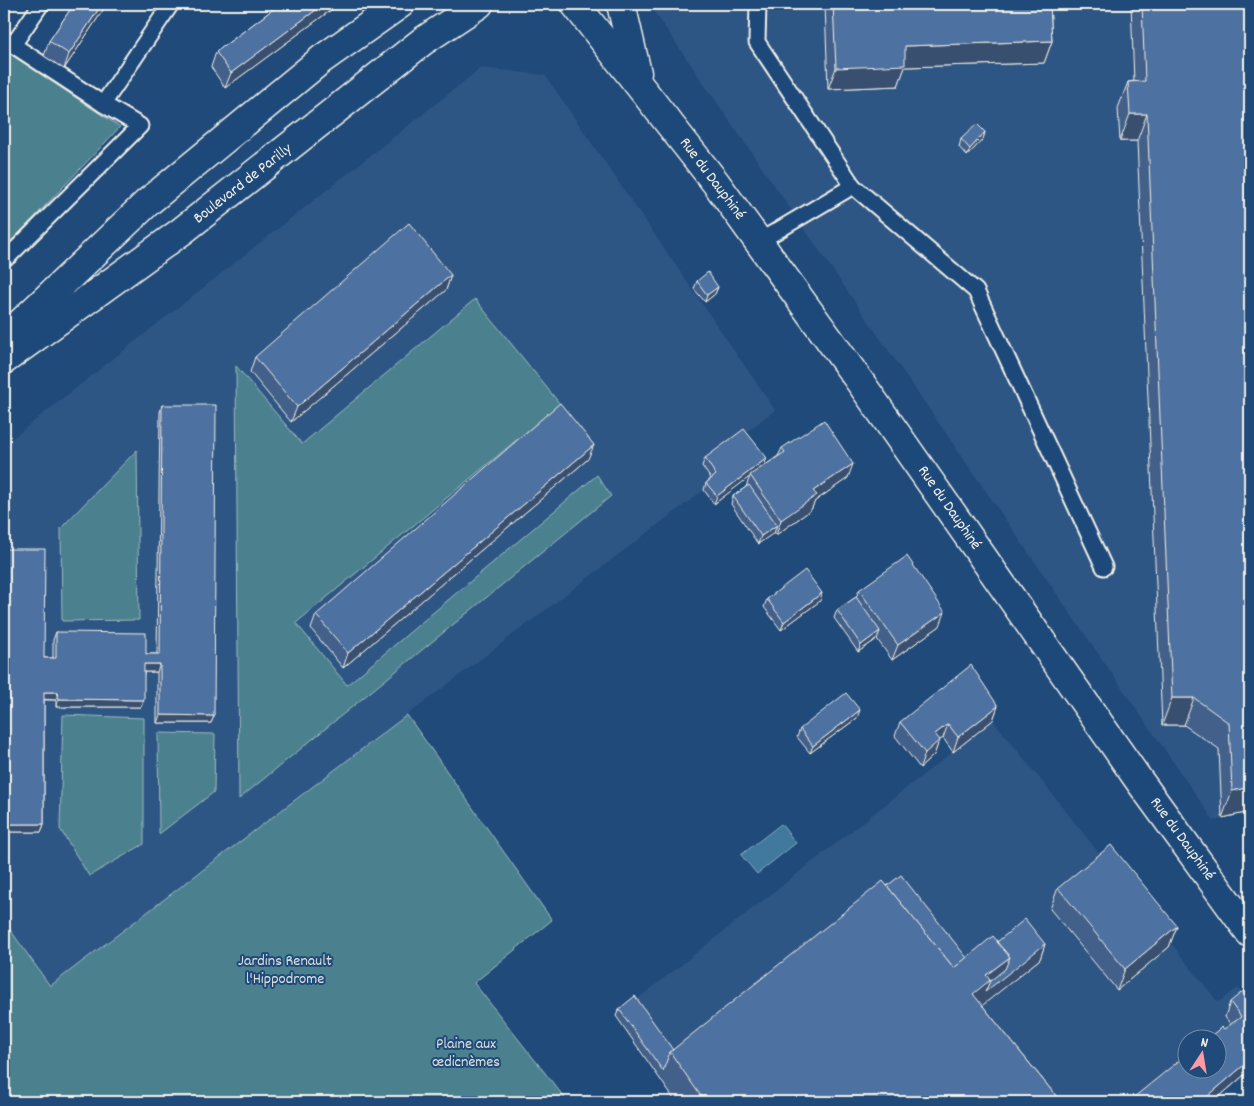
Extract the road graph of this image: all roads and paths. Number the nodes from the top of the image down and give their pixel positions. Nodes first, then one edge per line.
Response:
1 (40, 4) edge
2 (171, 4) edge
3 (400, 4) edge
4 (479, 4) edge
5 (575, 4) edge
6 (621, 4) edge
7 (758, 4) edge
8 (9, 42) edge
9 (642, 87) junction
10 (103, 104) junction
11 (853, 186) junction
12 (758, 242) junction
13 (4, 253) edge
14 (4, 339) edge
15 (4, 360) edge
16 (1104, 567) dead end
17 (1250, 933) edge

1 - 8 lane
2 - 10 lane
3 - 14 street
4 - 15 street, Boulevard de Parilly
5 - 9 street, Rue du Dauphiné
6 - 9 street, Rue du Dauphiné
7 - 11 lane
8 - 10 lane
9 - 12 street, Rue du Dauphiné
10 - 13 lane
11 - 12 lane
11 - 16 lane
12 - 17 street, Rue du Dauphiné

